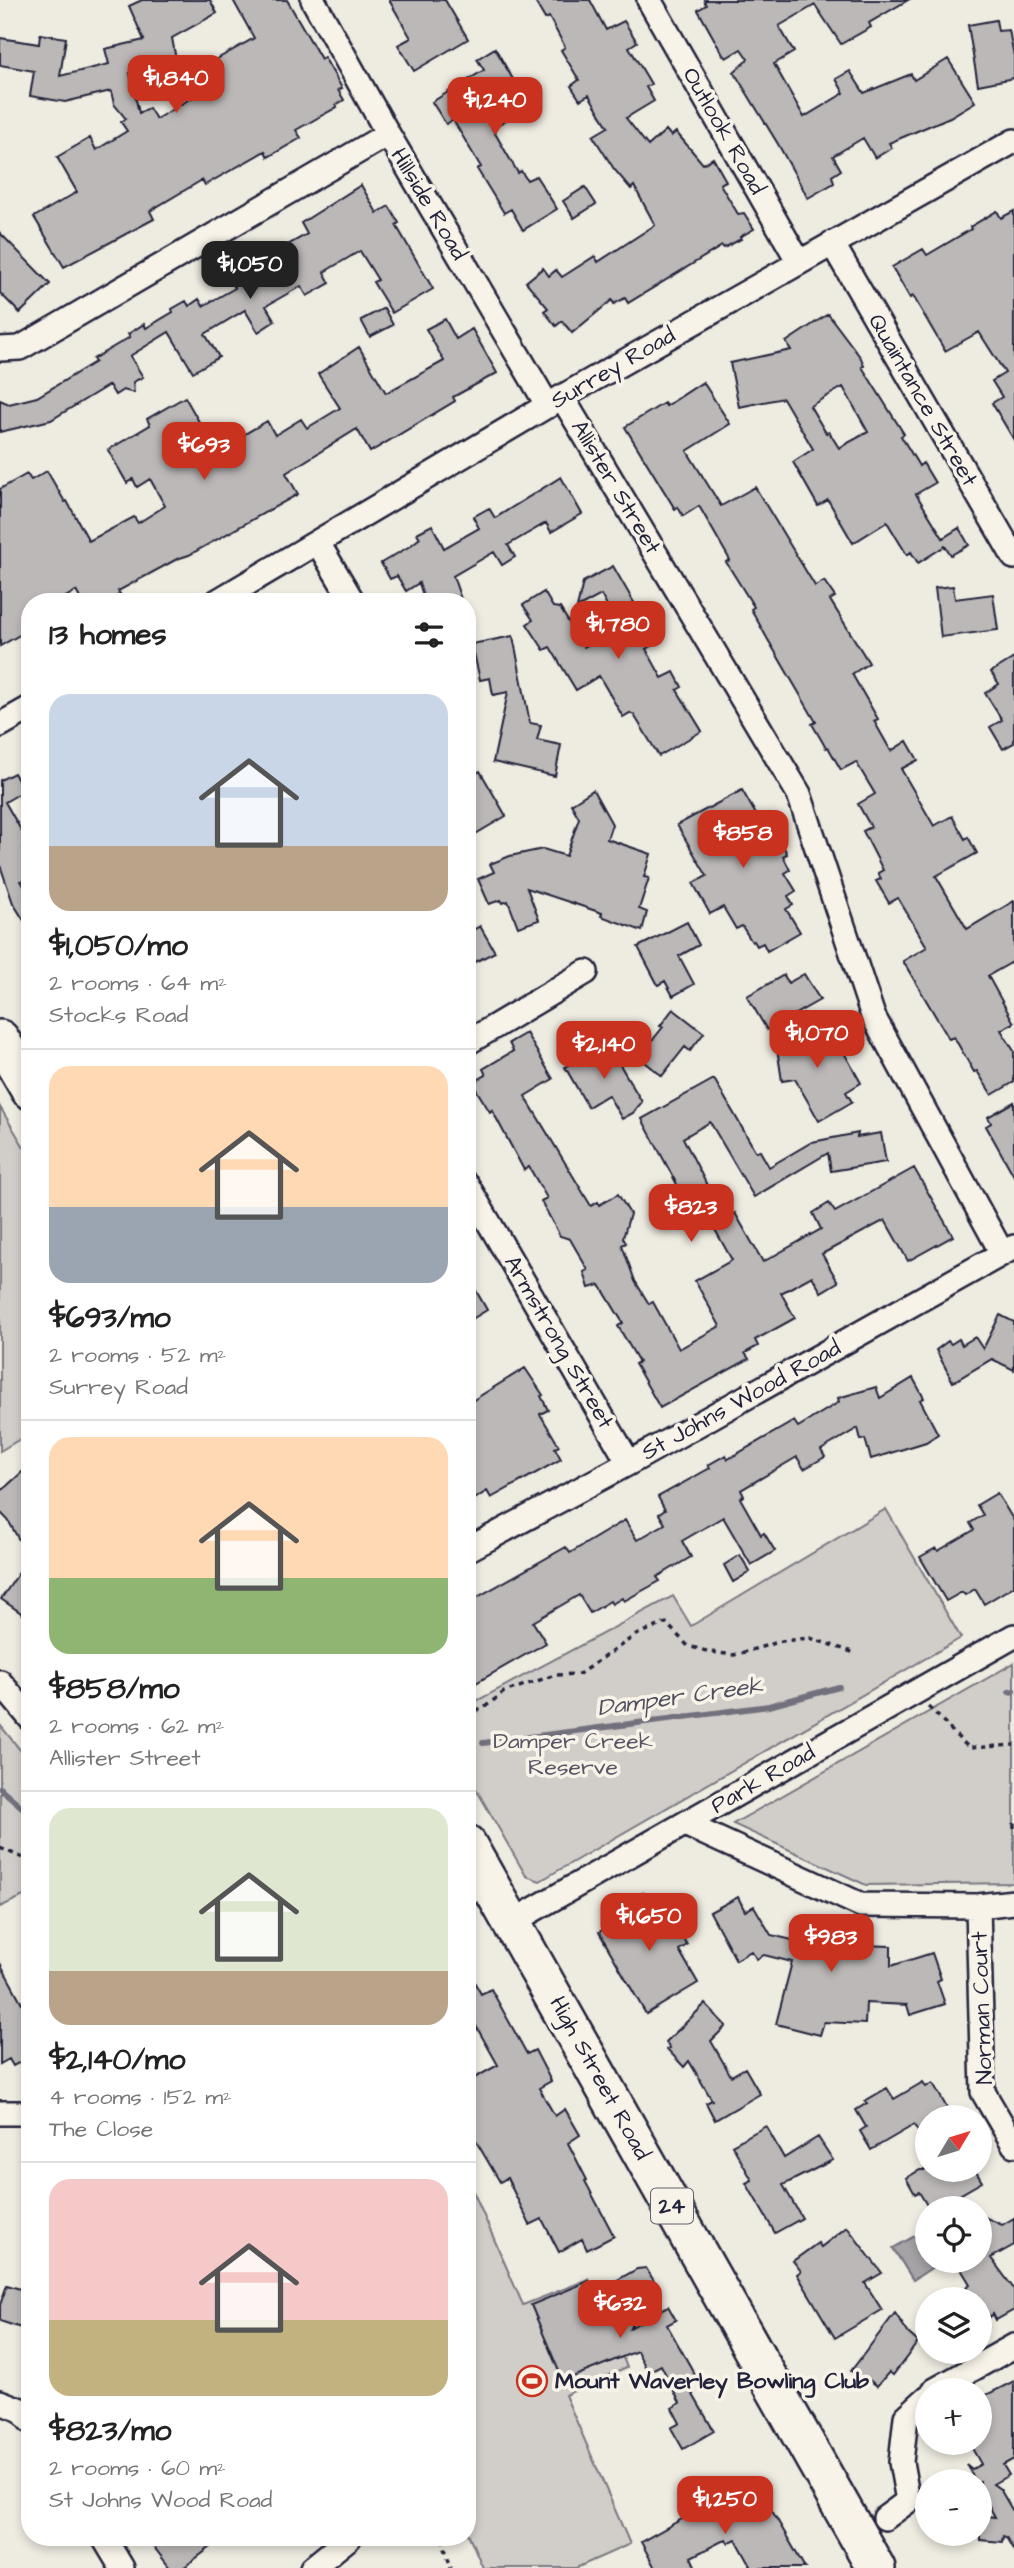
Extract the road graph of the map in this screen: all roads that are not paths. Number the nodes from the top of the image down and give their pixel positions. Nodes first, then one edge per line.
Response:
1 (313, 0) edge
2 (649, 0) edge
3 (387, 134) junction
4 (1014, 141) edge
5 (832, 243) junction
6 (799, 262) junction
7 (0, 349) edge
8 (555, 401) junction
9 (318, 543) junction
10 (1014, 557) edge
11 (232, 593) edge
12 (348, 593) edge
13 (21, 713) edge
14 (0, 725) edge
15 (586, 972) dead end
16 (476, 1038) edge
17 (0, 1039) edge
18 (21, 1075) edge
19 (476, 1200) edge
20 (1008, 1250) edge
21 (629, 1463) junction
22 (476, 1545) edge
23 (1014, 1636) edge
24 (0, 1682) edge
25 (21, 1707) edge
26 (685, 1824) junction
27 (478, 1888) edge
28 (1014, 1902) edge
29 (978, 1906) junction
30 (512, 1922) junction
31 (0, 2113) edge
32 (21, 2113) edge
33 (1014, 2145) edge
34 (1014, 2346) edge
35 (956, 2378) edge
36 (0, 2402) edge
37 (915, 2409) edge
38 (21, 2410) edge
39 (885, 2518) dead end
40 (109, 2546) edge
41 (339, 2546) edge
42 (122, 2568) edge
43 (312, 2568) edge
44 (876, 2568) edge

1 - 3 street, Hillside Road
2 - 6 street, Outlook Road
3 - 7 street
3 - 8 street, Hillside Road
4 - 5 street, Surrey Road
5 - 6 street, Surrey Road
5 - 10 street, Quaintance Street
6 - 8 street, Surrey Road
8 - 9 street, Surrey Road
8 - 20 street, Allister Street
9 - 11 street, Surrey Road
9 - 12 street
13 - 14 street
15 - 16 street
17 - 18 main road
19 - 21 street, Armstrong Street
20 - 21 street, St Johns Wood Road
21 - 22 street, St Johns Wood Road
23 - 26 street, Park Road
24 - 25 street
26 - 29 street, Norman Court
26 - 30 street, Park Road
27 - 30 main road, High Street Road / 24
28 - 29 street, Norman Court
29 - 33 street, Norman Court
30 - 44 main road, High Street Road / 24
31 - 32 street
34 - 35 street
36 - 38 street
37 - 39 street
40 - 42 street
41 - 43 street

